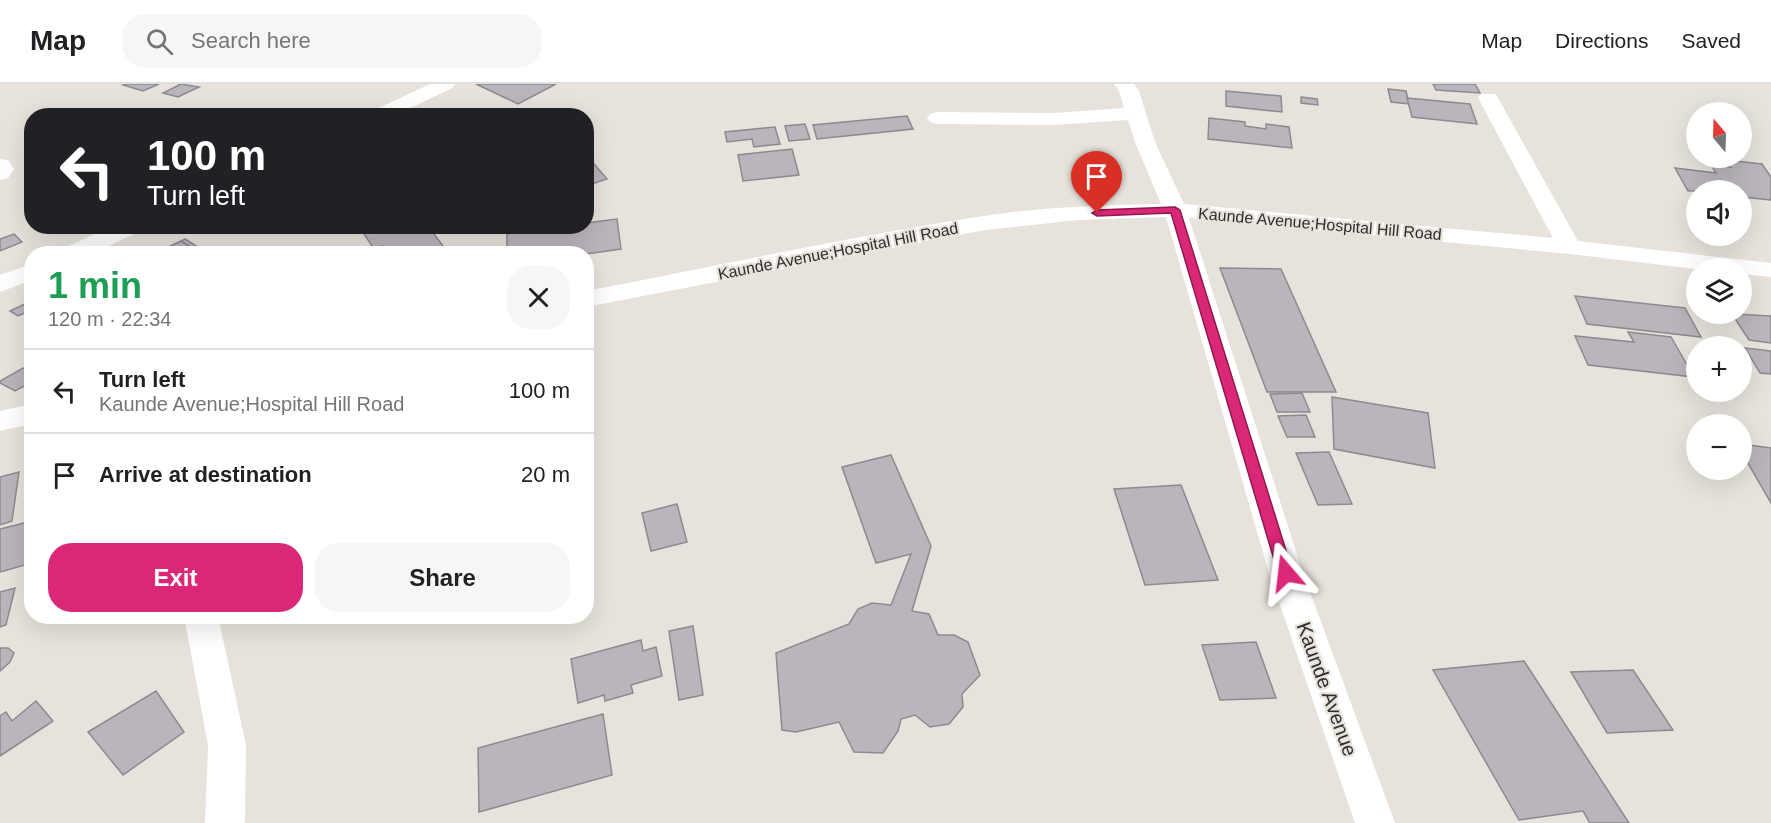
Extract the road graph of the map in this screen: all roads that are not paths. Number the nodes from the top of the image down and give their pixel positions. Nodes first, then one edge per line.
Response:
1 (445, 84) edge
2 (1124, 84) edge
3 (1488, 98) dead end
4 (394, 108) edge
5 (1136, 113) junction
6 (937, 118) dead end
7 (0, 165) edge
8 (0, 173) edge
9 (1175, 210) junction
10 (115, 234) edge
11 (88, 246) edge
12 (1570, 247) junction
13 (1771, 270) edge
14 (24, 274) edge
15 (0, 284) edge
16 (594, 297) edge
17 (24, 416) edge
18 (0, 421) edge
19 (202, 624) edge
20 (225, 823) edge
21 (1375, 823) edge

1 - 4 street
2 - 5 street, Kaunde Avenue
3 - 12 street
5 - 6 street
5 - 9 street, Kaunde Avenue
7 - 8 street
9 - 12 street, Kaunde Avenue;Hospital Hill Road
9 - 16 street, Kaunde Avenue;Hospital Hill Road
9 - 21 street, Kaunde Avenue
10 - 11 street
12 - 13 street, Kaunde Avenue;Hospital Hill Road
14 - 15 street
17 - 18 street
19 - 20 street

